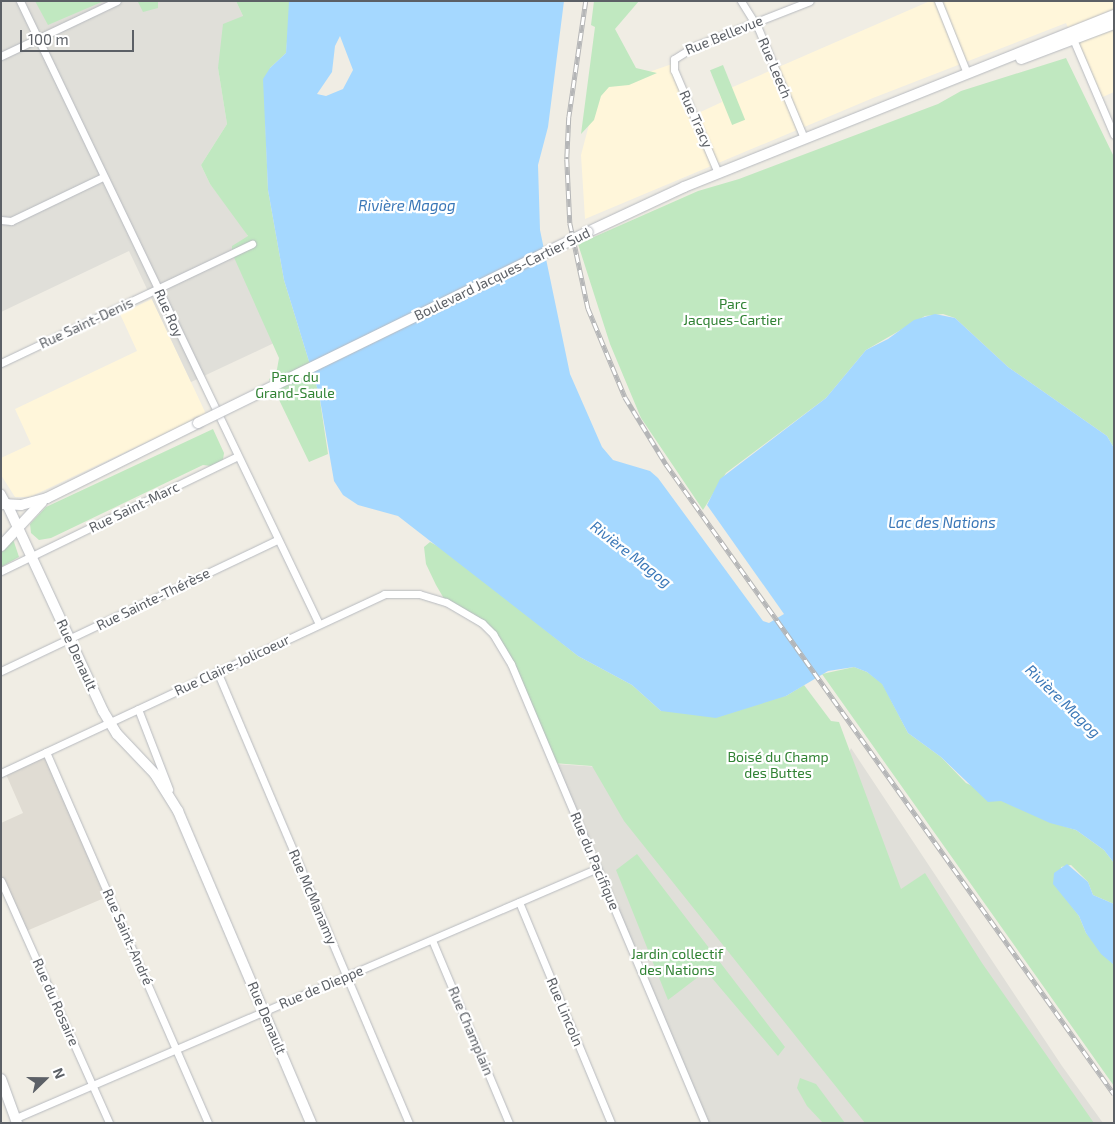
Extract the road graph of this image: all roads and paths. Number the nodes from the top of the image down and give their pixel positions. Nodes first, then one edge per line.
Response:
1 (20, 1) edge
2 (117, 1) edge
3 (741, 1) edge
4 (810, 1) edge
5 (938, 1) edge
6 (1114, 15) edge
7 (754, 23) junction
8 (1114, 24) edge
9 (38, 38) junction
10 (1072, 39) junction
11 (1, 56) edge
12 (672, 64) joint
13 (967, 73) junction
14 (1114, 136) edge
15 (804, 138) junction
16 (718, 173) junction
17 (103, 177) junction
18 (1, 220) edge
19 (252, 244) dead end
20 (159, 288) junction
21 (1, 363) edge
22 (236, 457) junction
23 (1, 493) edge
24 (47, 498) junction
25 (4, 504) edge
26 (18, 526) junction
27 (277, 540) junction
28 (1, 546) edge
29 (31, 557) junction
30 (1, 571) edge
31 (467, 613) joint
32 (319, 624) junction
33 (69, 639) junction
34 (1, 671) edge
35 (217, 672) junction
36 (138, 708) junction
37 (110, 722) junction
38 (46, 752) junction
39 (1, 773) edge
40 (174, 804) junction
41 (598, 868) junction
42 (1, 882) edge
43 (519, 902) junction
44 (432, 940) junction
45 (347, 976) junction
46 (264, 1011) junction
47 (178, 1049) junction
48 (1, 1079) edge
49 (93, 1085) junction
50 (5, 1100) edge
51 (16, 1120) edge
52 (109, 1123) edge
53 (208, 1123) edge
54 (310, 1123) edge
55 (409, 1123) edge
56 (509, 1123) edge
57 (611, 1123) edge
58 (705, 1123) edge

1 - 9 street, Rue Roy
2 - 9 street
3 - 7 street, Rue Leech
4 - 7 street, Rue Bellevue
5 - 13 street
6 - 13 main road, Boulevard Jacques-Cartier Sud
7 - 12 street, Rue Bellevue
7 - 15 street, Rue Leech
8 - 10 main road, Boulevard Jacques-Cartier Sud
9 - 11 street
9 - 17 street, Rue Roy
10 - 13 main road, Boulevard Jacques-Cartier Sud
10 - 14 street
12 - 16 street, Rue Tracy
13 - 15 main road, Boulevard Jacques-Cartier Sud
15 - 16 main road, Boulevard Jacques-Cartier Sud
16 - 24 main road, Boulevard Jacques-Cartier Sud, bridge
17 - 18 street
17 - 20 street, Rue Roy
19 - 20 street, Rue Saint-Denis
20 - 21 street, Rue Saint-Denis
20 - 22 street, Rue Roy
22 - 27 street, Rue Roy
22 - 29 street, Rue Saint-Marc
23 - 25 street, Rue Denault
24 - 25 main road, Boulevard Jacques-Cartier Sud
24 - 26 main road, Boulevard Jacques-Cartier Sud
25 - 26 main road, Rue Denault
26 - 28 main road, Boulevard Jacques-Cartier Sud
26 - 29 main road, Rue Denault
27 - 32 street, Rue Roy
27 - 33 street, Rue Sainte-Thérèse
29 - 30 street, Rue Saint-Marc
29 - 33 main road, Rue Denault
31 - 32 street, Rue Claire-Jolicoeur
31 - 41 street, Rue du Pacifique
32 - 35 street, Rue Claire-Jolicoeur
33 - 34 street, Rue Sainte-Thérèse
33 - 37 main road, Rue Denault
35 - 36 street, Rue Claire-Jolicoeur
35 - 45 street, Rue McManamy
36 - 37 street, Rue Claire-Jolicoeur
36 - 40 street, Rue Denault
37 - 38 street, Rue Claire-Jolicoeur
37 - 40 main road, Rue Denault
38 - 39 street, Rue Claire-Jolicoeur
38 - 47 street, Rue Saint-André
40 - 46 main road, Rue Denault
41 - 43 street, Rue de Dieppe
41 - 58 street, Rue du Pacifique
42 - 49 street, Rue du Rosaire
43 - 44 street, Rue de Dieppe
43 - 57 street, Rue Lincoln
44 - 45 street, Rue de Dieppe
44 - 56 street, Rue Champlain
45 - 46 street, Rue de Dieppe
45 - 55 street, Rue McManamy
46 - 47 street, Rue de Dieppe
46 - 54 main road, Rue Denault
47 - 49 street, Rue de Dieppe
47 - 53 street, Rue Saint-André
48 - 50 main road
49 - 51 street, Rue de Dieppe
49 - 52 street, Rue du Rosaire
50 - 51 main road

